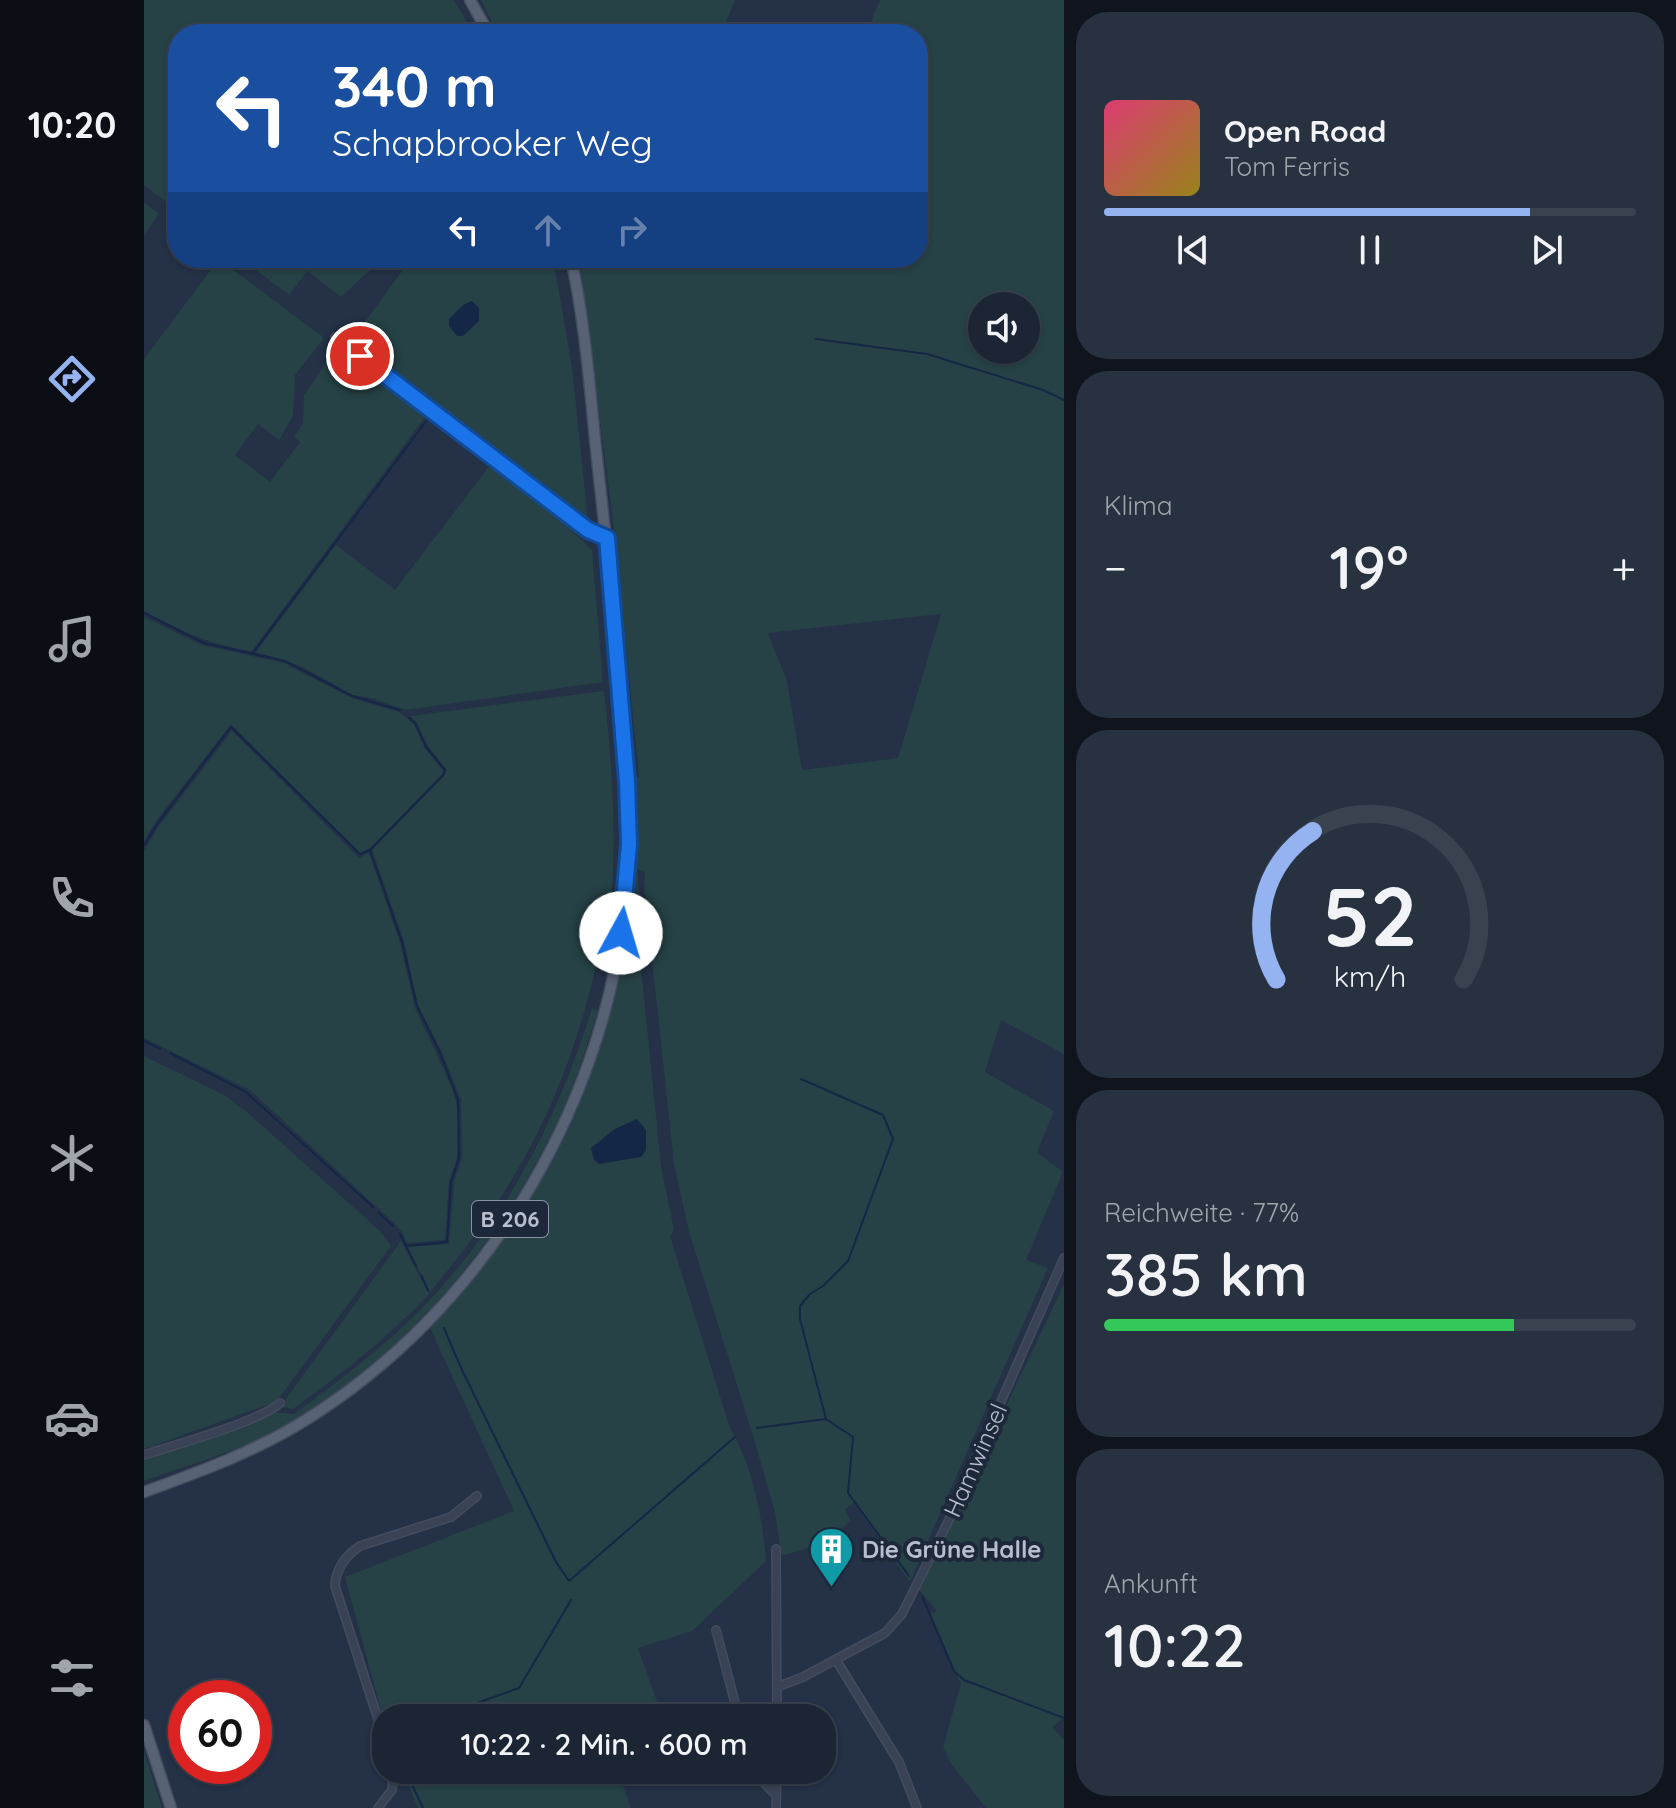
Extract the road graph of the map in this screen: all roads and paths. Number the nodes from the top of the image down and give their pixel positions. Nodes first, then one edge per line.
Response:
1 (470, 0) edge
2 (483, 24) edge
3 (573, 268) edge
4 (335, 337) dead end
5 (607, 538) junction
6 (1064, 1258) edge
7 (280, 1403) dead end
8 (144, 1455) edge
9 (144, 1492) edge
10 (477, 1496) dead end
11 (776, 1549) dead end
12 (716, 1630) dead end
13 (836, 1660) junction
14 (777, 1687) junction
15 (373, 1704) edge
16 (735, 1704) edge
17 (777, 1704) edge
18 (144, 1725) edge
19 (392, 1784) edge
20 (765, 1784) edge
21 (776, 1784) edge
22 (776, 1795) junction
23 (171, 1808) edge
24 (378, 1808) edge
25 (776, 1808) edge
26 (917, 1808) edge

1 - 2 main road
3 - 5 main road, B 206
4 - 5 street
5 - 9 main road, B 206
6 - 13 street, Hamwinsel
7 - 8 street
10 - 15 street
11 - 14 street
12 - 16 street
13 - 14 street, Hamwinsel
13 - 26 street
14 - 17 street
18 - 23 main road
19 - 24 street
20 - 22 street
21 - 22 street
22 - 25 street

